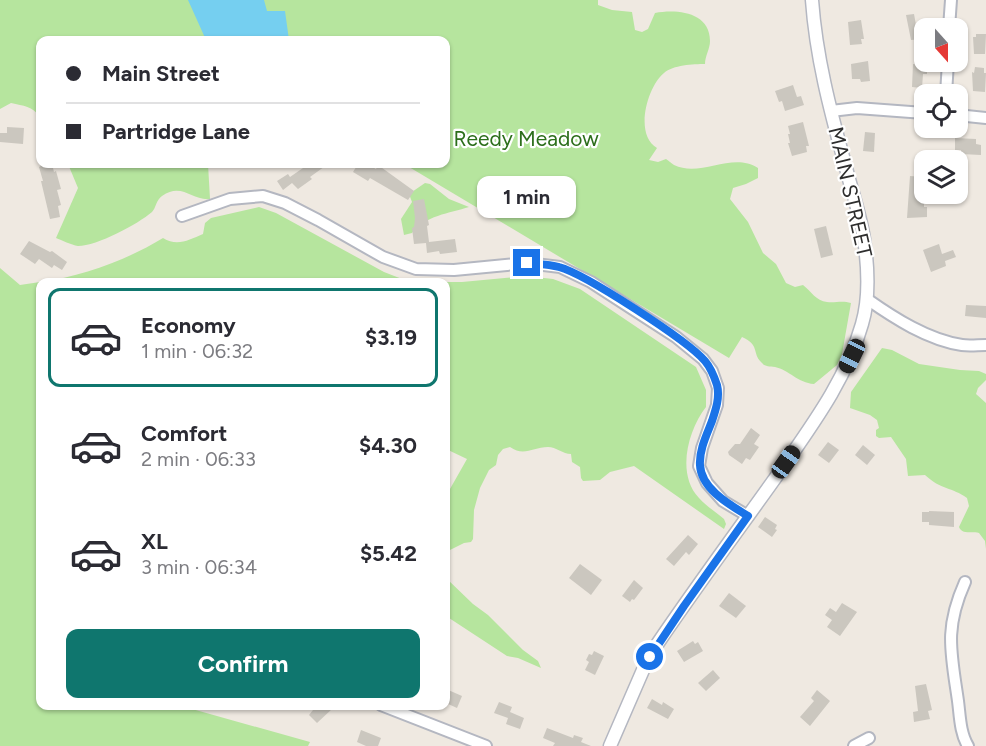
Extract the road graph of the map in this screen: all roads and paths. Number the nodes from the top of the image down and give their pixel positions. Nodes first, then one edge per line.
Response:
1 (812, 0) edge
2 (951, 0) edge
3 (950, 18) edge
4 (831, 111) junction
5 (914, 112) edge
6 (968, 116) edge
7 (986, 118) edge
8 (182, 216) dead end
9 (867, 299) junction
10 (986, 345) edge
11 (748, 516) junction
12 (965, 582) dead end
13 (394, 710) edge
14 (869, 738) dead end
15 (486, 746) edge
16 (610, 746) edge
17 (854, 746) edge
18 (968, 746) edge

1 - 4 street, MAIN STREET
2 - 3 street
4 - 5 street
4 - 9 street, MAIN STREET
6 - 7 street
8 - 11 street
9 - 10 street
9 - 11 street, MAIN STREET
11 - 16 street, MAIN STREET
12 - 18 street
13 - 15 street
14 - 17 street

